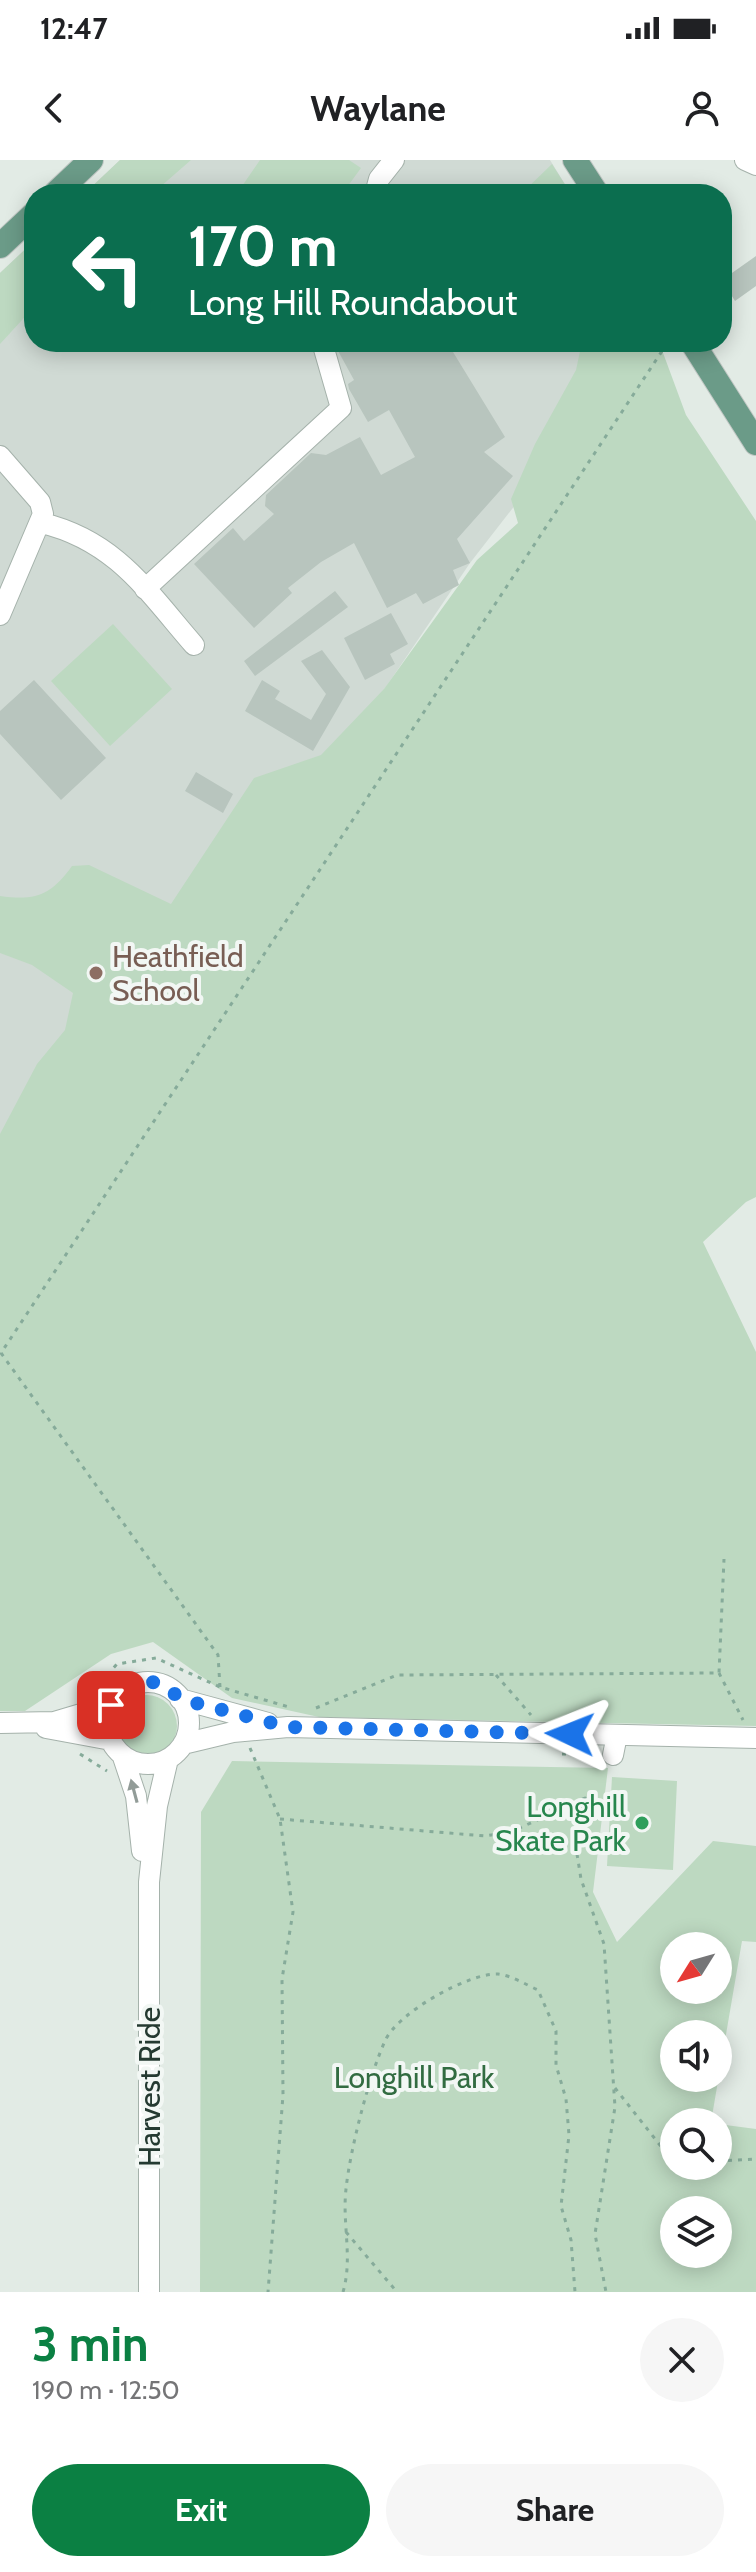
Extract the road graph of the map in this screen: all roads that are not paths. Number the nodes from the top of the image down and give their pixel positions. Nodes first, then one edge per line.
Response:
1 (91, 160) edge
2 (394, 160) edge
3 (745, 160) edge
4 (580, 161) edge
5 (756, 165) edge
6 (66, 184) edge
7 (378, 184) edge
8 (592, 184) edge
9 (24, 223) edge
10 (0, 246) edge
11 (325, 352) edge
12 (698, 352) edge
13 (756, 443) edge
14 (0, 456) edge
15 (42, 523) junction
16 (145, 589) junction
17 (0, 615) edge
18 (194, 645) dead end
19 (180, 1699) junction
20 (111, 1705) junction
21 (290, 1717) junction
22 (0, 1723) edge
23 (26, 1724) junction
24 (754, 1738) edge
25 (183, 1744) junction
26 (117, 1748) junction
27 (168, 1759) junction
28 (149, 1882) junction
29 (149, 2292) edge

1 - 6 main road
2 - 7 street
3 - 5 street
4 - 8 main road
9 - 10 main road
11 - 16 street
12 - 13 main road
14 - 15 street
15 - 16 street
15 - 17 street
16 - 18 street
19 - 20 street
19 - 21 street
19 - 25 street
20 - 23 street
20 - 26 street
21 - 24 street
21 - 25 street
22 - 23 street
23 - 26 street
25 - 27 street
26 - 27 street
28 -> 26 street, Harvest Ride
27 - 28 street, Harvest Ride
28 - 29 street, Harvest Ride

